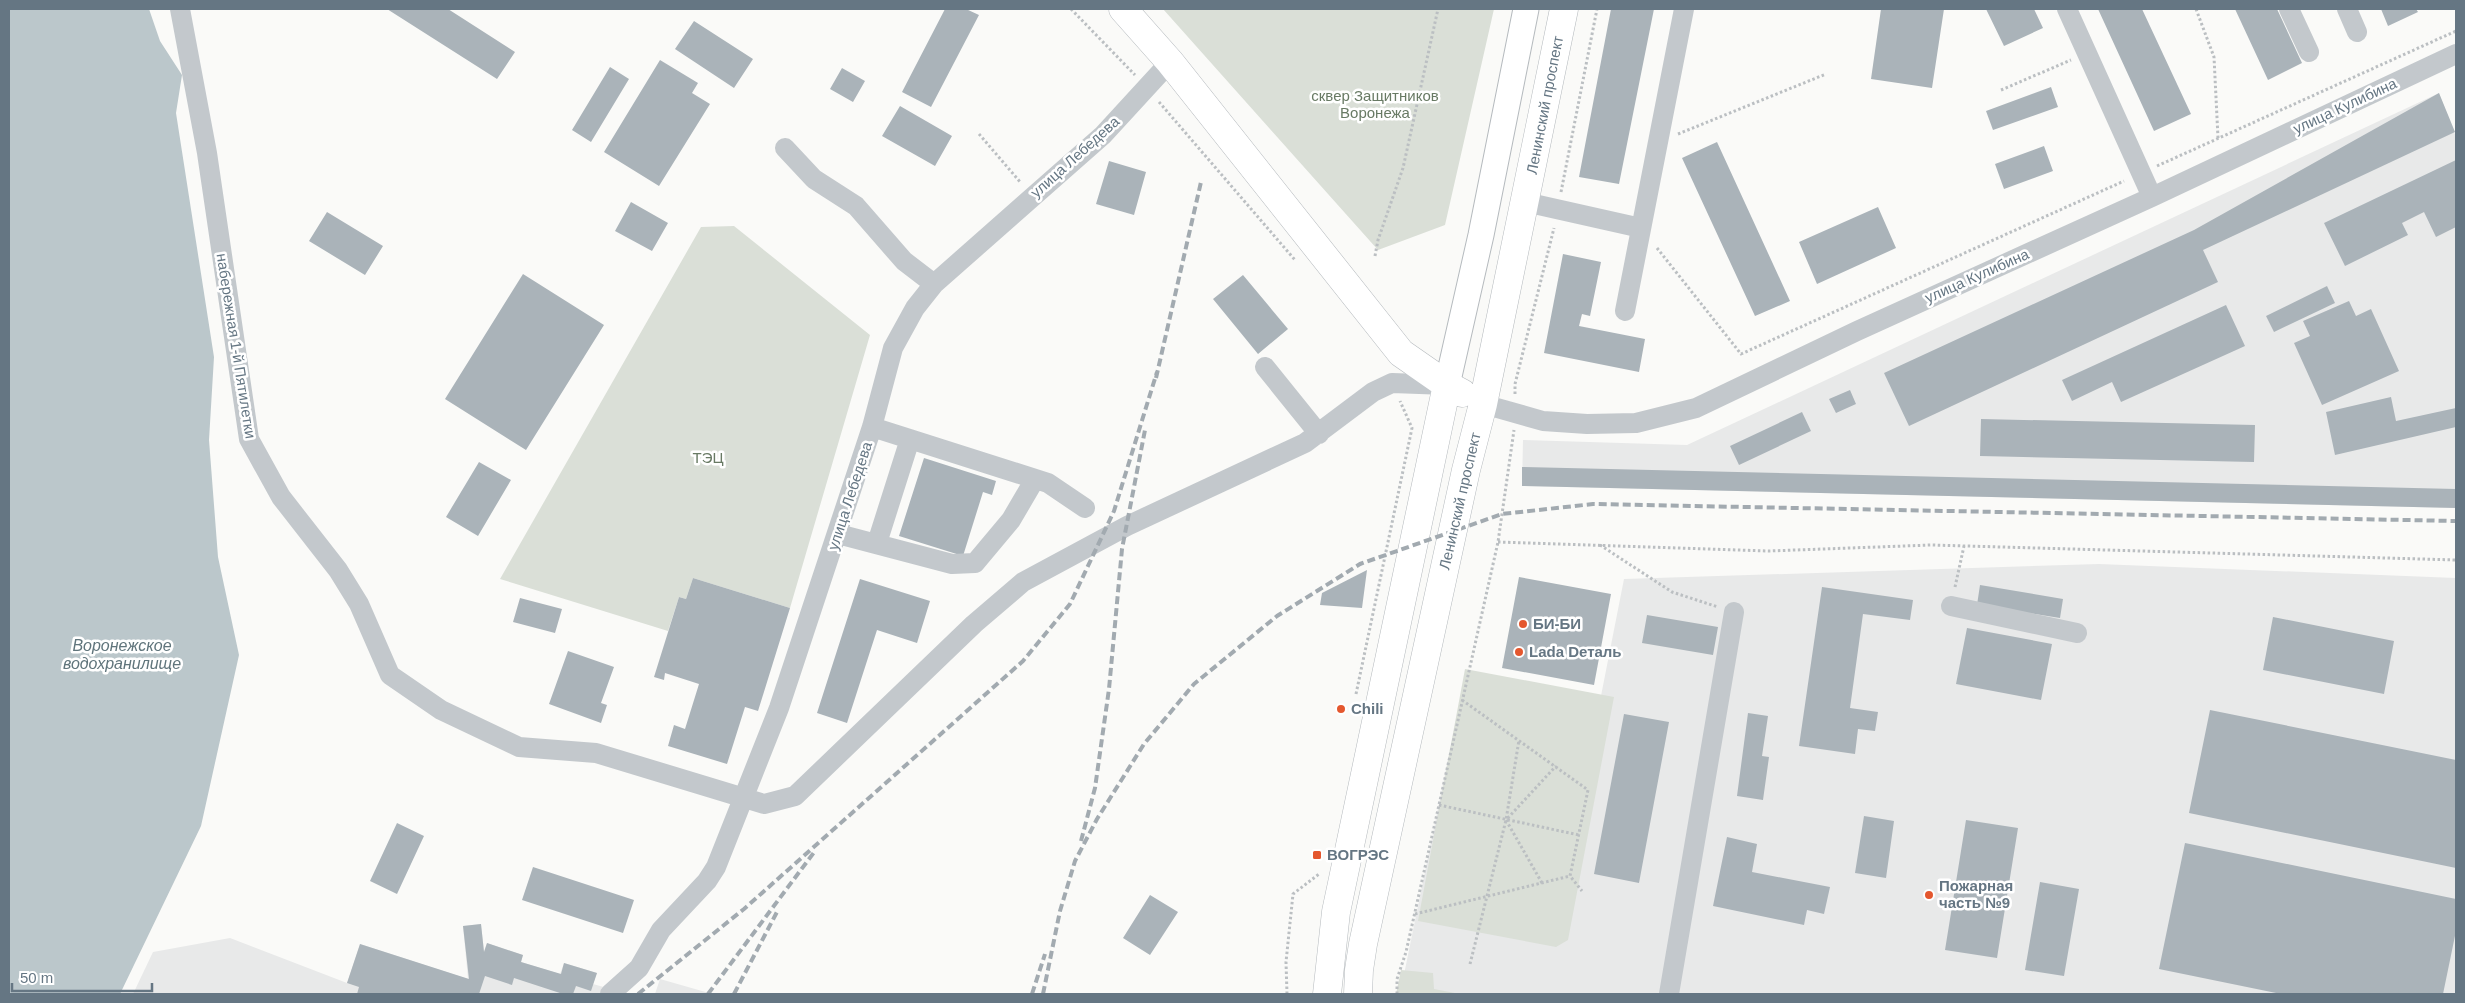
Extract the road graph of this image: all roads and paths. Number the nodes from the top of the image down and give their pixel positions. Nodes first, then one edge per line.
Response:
1 (180, 9) edge
2 (1123, 9) edge
3 (1438, 9) edge
4 (1526, 9) edge
5 (1564, 9) edge
6 (1597, 9) edge
7 (1684, 9) edge
8 (2067, 9) edge
9 (2196, 9) edge
10 (2289, 9) edge
11 (2346, 9) edge
12 (2456, 31) edge
13 (2357, 32) dead end
14 (2309, 52) dead end
15 (2087, 53) junction
16 (2456, 54) edge
17 (1170, 62) junction
18 (1826, 74) dead end
19 (2001, 90) dead end
20 (979, 134) dead end
21 (1671, 138) dead end
22 (2218, 138) junction
23 (785, 148) dead end
24 (2141, 173) junction
25 (1032, 196) junction
26 (2152, 197) junction
27 (1525, 202) junction
28 (1558, 210) junction
29 (1641, 228) junction
30 (1375, 256) dead end
31 (934, 284) junction
32 (1625, 311) dead end
33 (1265, 367) dead end
34 (1447, 385) junction
35 (1483, 404) junction
36 (1516, 412) junction
37 (872, 427) junction
38 (1319, 434) junction
39 (910, 439) junction
40 (1035, 479) junction
41 (1085, 508) dead end
42 (838, 534) junction
43 (1498, 542) junction
44 (877, 543) junction
45 (1600, 545) junction
46 (1964, 546) junction
47 (2456, 560) edge
48 (1950, 606) joint
49 (1734, 612) joint
50 (2077, 633) dead end
51 (1462, 700) junction
52 (1519, 739) junction
53 (1556, 766) junction
54 (744, 800) junction
55 (1439, 805) junction
56 (1506, 820) junction
57 (1579, 835) junction
58 (1319, 876) dead end
59 (1570, 876) junction
60 (1542, 883) junction
61 (1582, 891) dead end
62 (1489, 896) junction
63 (1414, 914) junction
64 (1470, 964) dead end
65 (613, 992) edge
66 (1287, 994) edge
67 (1327, 994) edge
68 (1358, 994) edge
69 (1396, 994) edge
70 (1670, 994) edge

1 - 54 street, набережная 1-й Пятилетки
2 - 17 highway
3 - 30 path
4 - 34 main road
5 - 27 highway, Ленинский проспект
6 - 28 path
7 - 29 street
8 - 15 street
9 - 22 path
10 - 14 street
11 - 13 street
12 - 22 path
15 - 19 path
15 - 24 street
16 - 26 street, улица Кулибина
17 - 25 street, улица Лебедева
17 - 34 highway
18 - 21 path
20 - 25 path
22 - 24 path
23 - 31 street
24 - 26 street
24 - 29 path
25 - 31 street, улица Лебедева
26 - 36 street, улица Кулибина
27 - 28 street
27 - 35 highway, Ленинский проспект
28 - 29 street
28 - 36 path
29 - 32 street
31 - 37 street, улица Лебедева
33 - 38 street
34 - 35 highway
34 - 38 street, набережная 1-й Пятилетки
34 - 67 highway
35 - 36 street, улица Кулибина
35 - 68 highway, Ленинский проспект
36 - 43 path
37 - 39 street
37 - 42 street, улица Лебедева
38 - 54 street, набережная 1-й Пятилетки
39 - 40 street
39 - 44 street
40 - 41 street
40 - 44 street
42 - 44 street
42 - 54 street, улица Лебедева
43 - 45 path
43 - 51 path
45 - 46 path
45 - 49 path
46 - 47 path
46 - 48 path
48 - 50 street
49 - 70 street
51 - 52 path
51 - 55 path
52 - 53 path
52 - 56 path
53 - 56 path
53 - 57 path
54 - 65 street, улица Лебедева
55 - 56 path
55 - 63 path
56 - 57 path
56 - 60 path
56 - 62 path
57 - 59 path
58 - 66 path
59 - 60 path
59 - 61 path
60 - 62 path
62 - 63 path
62 - 64 path
63 - 69 path

